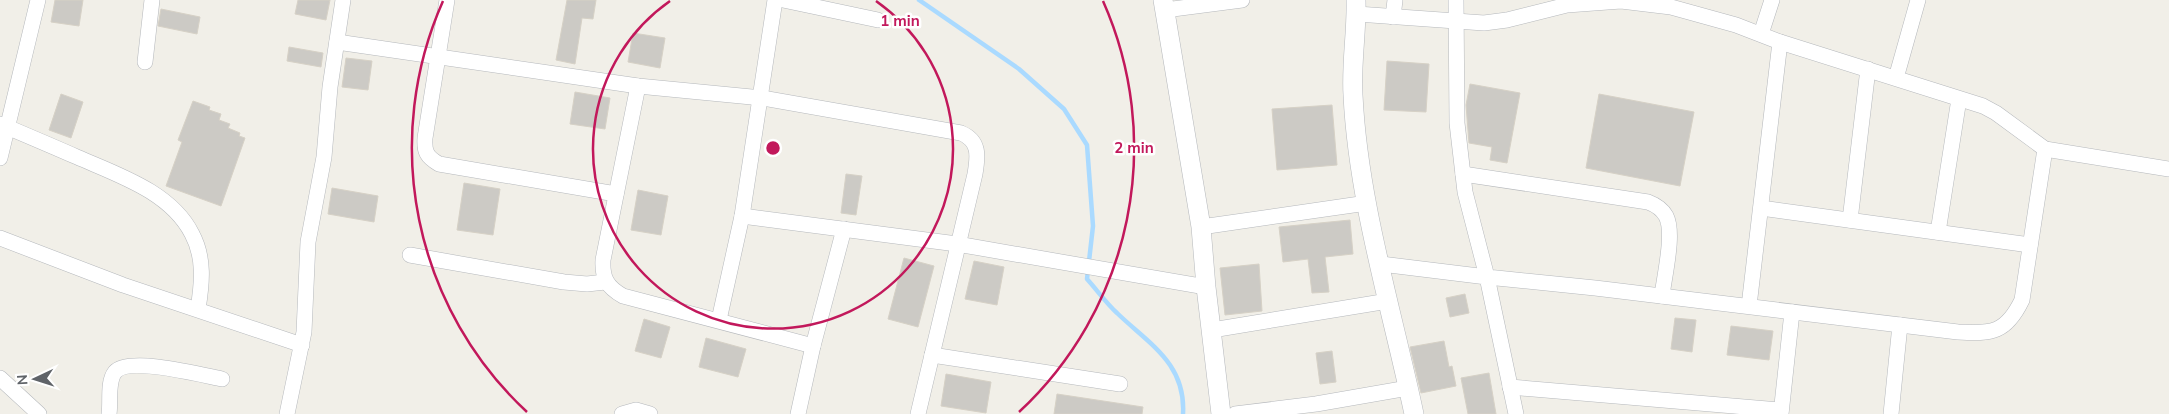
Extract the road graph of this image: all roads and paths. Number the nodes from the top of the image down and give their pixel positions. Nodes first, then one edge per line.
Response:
1 (38, 0) edge
2 (152, 0) edge
3 (343, 0) edge
4 (447, 0) edge
5 (775, 0) edge
6 (783, 0) edge
7 (1242, 0) edge
8 (1395, 0) edge
9 (1456, 0) edge
10 (1772, 0) edge
11 (1918, 0) edge
12 (1621, 1) edge
13 (1567, 2) edge
14 (1164, 5) edge
15 (1356, 7) edge
16 (1393, 17) junction
17 (878, 20) dead end
18 (1455, 22) junction
19 (1761, 34) junction
20 (337, 42) junction
21 (1780, 42) junction
22 (437, 56) junction
23 (145, 62) dead end
24 (1868, 69) junction
25 (1896, 78) junction
26 (638, 86) junction
27 (762, 98) junction
28 (1959, 99) junction
29 (4, 126) edge
30 (2045, 150) junction
31 (0, 158) edge
32 (2169, 169) edge
33 (1463, 174) junction
34 (616, 194) junction
35 (1367, 203) junction
36 (1761, 208) junction
37 (742, 216) junction
38 (1850, 220) junction
39 (1201, 227) junction
40 (844, 229) junction
41 (1938, 232) junction
42 (0, 238) edge
43 (957, 244) junction
44 (2030, 245) junction
45 (410, 255) dead end
46 (1381, 264) junction
47 (1487, 277) junction
48 (605, 282) junction
49 (1206, 287) junction
50 (1662, 296) junction
51 (1388, 302) junction
52 (1749, 306) junction
53 (198, 309) junction
54 (1792, 312) junction
55 (719, 320) junction
56 (1900, 325) junction
57 (1212, 330) junction
58 (302, 345) junction
59 (813, 346) junction
60 (932, 355) junction
61 (0, 378) edge
62 (222, 379) dead end
63 (1120, 384) dead end
64 (1510, 387) junction
65 (1408, 388) junction
66 (1690, 408) edge
67 (1317, 409) edge
68 (1781, 412) edge
69 (39, 414) edge
70 (109, 414) edge
71 (287, 414) edge
72 (622, 414) edge
73 (650, 414) edge
74 (798, 414) edge
75 (918, 414) edge
76 (1222, 414) edge
77 (1235, 414) edge
78 (1414, 414) edge
79 (1516, 414) edge
80 (1891, 414) edge

1 - 29 street
2 - 23 street
3 - 20 street
4 - 22 street
5 - 27 street
6 - 17 street
7 - 14 street
8 - 16 street
9 - 18 street
10 - 19 street
11 - 25 street
12 - 13 street
12 - 19 street
13 - 18 street
14 - 39 street
15 - 16 street
15 - 35 street
16 - 18 street
18 - 33 street
19 - 21 street
20 - 22 street
20 - 58 street
21 - 24 street
21 - 36 street
22 - 26 street
22 - 34 street
24 - 25 street
24 - 38 street
25 - 28 street
26 - 27 street
26 - 34 street
27 - 37 street
27 - 43 street
28 - 30 street
28 - 41 street
29 - 31 street
29 - 53 street
30 - 32 street
30 - 44 street
33 - 47 street
33 - 50 street
34 - 48 street
35 - 39 street
35 - 46 street
36 - 38 street
36 - 52 street
37 - 40 street
37 - 55 street
38 - 41 street
39 - 49 street
40 - 43 street
40 - 59 street
41 - 44 street
42 - 53 street
43 - 49 street
43 - 60 street
44 - 56 street
45 - 48 street
46 - 47 street
46 - 51 street
47 - 50 street
47 - 64 street
48 - 55 street
49 - 57 street
50 - 52 street
51 - 57 street
51 - 65 street
52 - 54 street
53 - 58 street
54 - 56 street
54 - 68 street
55 - 59 street
56 - 80 street
57 - 76 street
58 - 71 street
59 - 74 street
60 - 63 street
60 - 75 street
61 - 69 street
62 - 70 street
64 - 66 street
64 - 79 street
65 - 67 street
65 - 78 street
66 - 68 street
67 - 77 street
72 - 73 street

